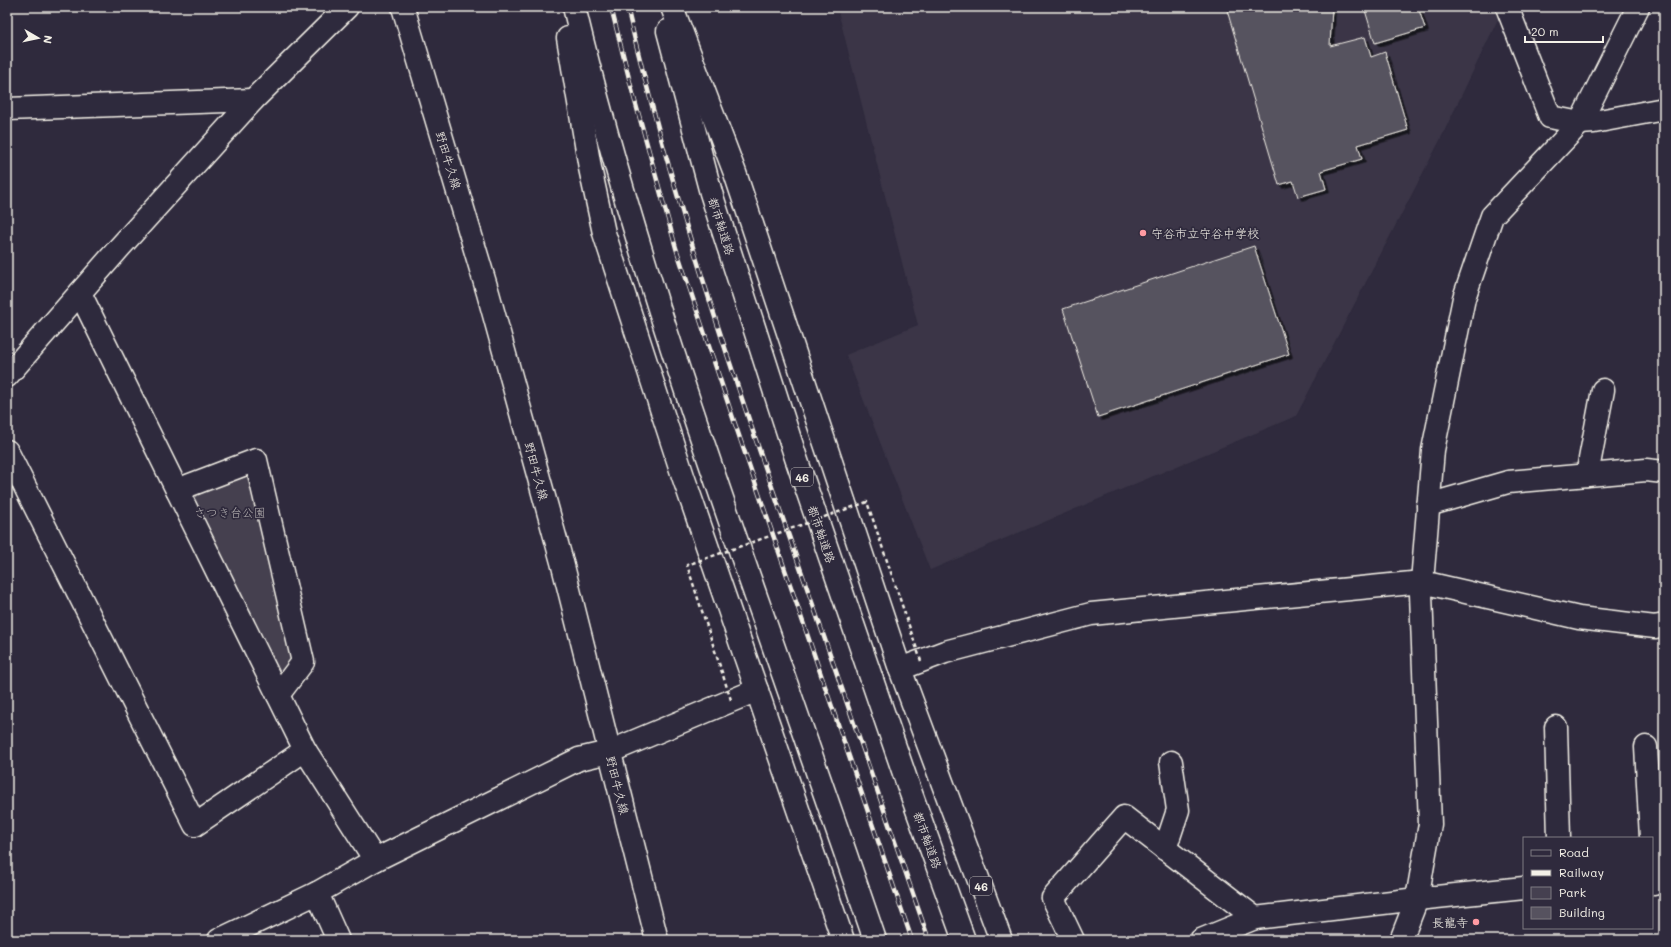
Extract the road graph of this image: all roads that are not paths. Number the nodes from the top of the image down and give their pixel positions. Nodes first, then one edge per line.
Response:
1 (347, 7) edge
2 (403, 7) edge
3 (563, 7) edge
4 (574, 7) edge
5 (662, 7) edge
6 (672, 7) edge
7 (1506, 7) edge
8 (1638, 7) edge
9 (253, 100) junction
10 (7, 109) edge
11 (1664, 109) edge
12 (1580, 123) junction
13 (80, 293) junction
14 (7, 376) edge
15 (1603, 390) dead end
16 (7, 451) edge
17 (1664, 472) edge
18 (1587, 475) junction
19 (177, 490) junction
20 (1428, 505) junction
21 (1422, 582) junction
22 (1664, 625) edge
23 (900, 669) junction
24 (757, 690) junction
25 (278, 695) junction
26 (1556, 727) dead end
27 (1646, 747) dead end
28 (305, 750) junction
29 (609, 752) junction
30 (1171, 762) dead end
31 (1559, 837) edge
32 (1652, 837) edge
33 (1165, 849) junction
34 (1653, 854) edge
35 (375, 860) junction
36 (1657, 884) edge
37 (1523, 888) edge
38 (317, 893) junction
39 (1417, 899) junction
40 (1256, 918) junction
41 (220, 940) edge
42 (338, 940) edge
43 (656, 940) edge
44 (843, 940) edge
45 (875, 940) edge
46 (964, 940) edge
47 (1001, 940) edge
48 (1073, 940) edge
49 (1201, 940) edge
50 (1401, 940) edge

1 - 9 street
2 - 29 street, 野田牛久線
3 - 24 street
4 - 45 street
5 - 46 street, 都市軸道路 / 46
6 - 23 street, 46
7 - 12 street
8 - 12 street
9 - 10 street
9 - 13 street
11 - 12 street
12 - 20 street
13 - 14 street
13 - 19 street
15 - 18 street
16 - 28 street
17 - 18 street
18 - 20 street
19 - 25 street
19 - 25 street
20 - 21 street
21 - 22 street
21 - 23 street
21 - 39 street
23 - 47 street, 46
24 - 29 street
24 - 44 street
25 - 28 street
26 - 31 street
27 - 32 street
28 - 35 street
29 - 35 street
29 - 43 street, 野田牛久線
30 - 33 street
33 - 40 street
33 - 48 street
34 - 36 street
35 - 38 street
37 - 39 street
38 - 41 street
38 - 42 street
39 - 40 street
39 - 50 street
40 - 49 street

